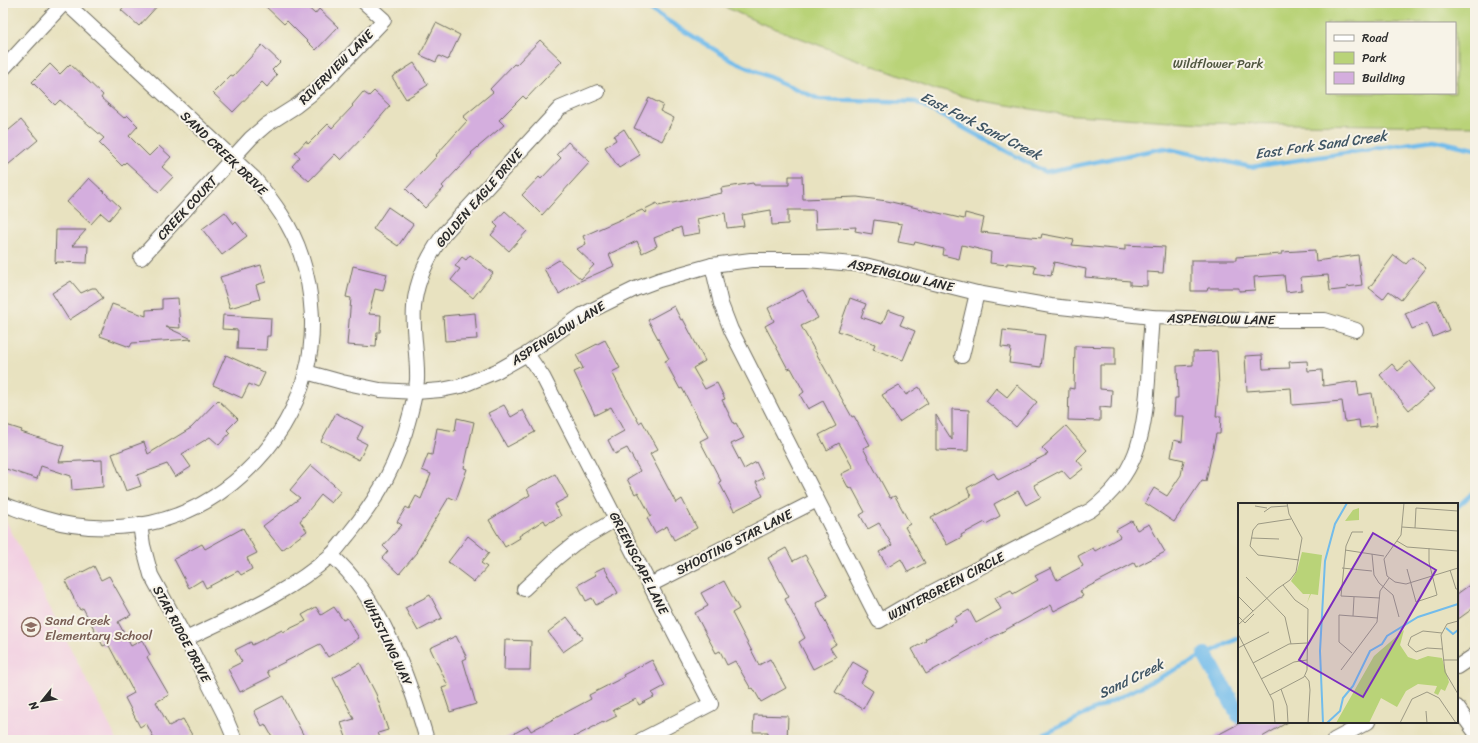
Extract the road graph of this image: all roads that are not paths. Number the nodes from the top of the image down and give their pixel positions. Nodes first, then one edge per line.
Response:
1 (65, 3) edge
2 (365, 3) edge
3 (3, 69) edge
4 (598, 92) dead end
5 (232, 158) junction
6 (141, 258) dead end
7 (712, 265) junction
8 (977, 293) junction
9 (1152, 317) junction
10 (1356, 330) dead end
11 (527, 354) junction
12 (962, 356) dead end
13 (306, 372) junction
14 (416, 392) junction
15 (817, 500) junction
16 (3, 504) edge
17 (616, 519) junction
18 (140, 524) junction
19 (331, 555) junction
20 (650, 585) junction
21 (524, 589) dead end
22 (186, 639) junction
23 (1475, 655) edge
24 (1458, 666) edge
25 (1458, 708) edge
26 (1366, 723) edge
27 (1475, 732) edge
28 (235, 740) edge
29 (427, 740) edge
30 (641, 740) edge
31 (1334, 740) edge

1 - 3 street
1 - 5 street, SAND CREEK DRIVE
2 - 5 street, RIVERVIEW LANE
4 - 14 street, GOLDEN EAGLE DRIVE
5 - 6 street, CREEK COURT
5 - 13 street, SAND CREEK DRIVE
7 - 8 street, ASPENGLOW LANE
7 - 11 street, ASPENGLOW LANE
7 - 15 street, WINTERGREEN CIRCLE
8 - 9 street, ASPENGLOW LANE
8 - 12 street
9 - 10 street, ASPENGLOW LANE
9 - 15 street, WINTERGREEN CIRCLE
11 - 14 street, ASPENGLOW LANE
11 - 17 street, GREENSCAPE LANE
13 - 14 street, ASPENGLOW LANE
13 - 18 street, SAND CREEK DRIVE
14 - 19 street, GOLDEN EAGLE DRIVE
15 - 20 street, SHOOTING STAR LANE
16 - 18 street, SAND CREEK DRIVE
17 - 20 street, GREENSCAPE LANE
17 - 21 street
18 - 22 street, STAR RIDGE DRIVE
19 - 22 street, GOLDEN EAGLE DRIVE
19 - 29 street, WHISTLING WAY
20 - 30 street, GREENSCAPE LANE
22 - 28 street, STAR RIDGE DRIVE
23 - 24 street
25 - 27 street
26 - 31 street

